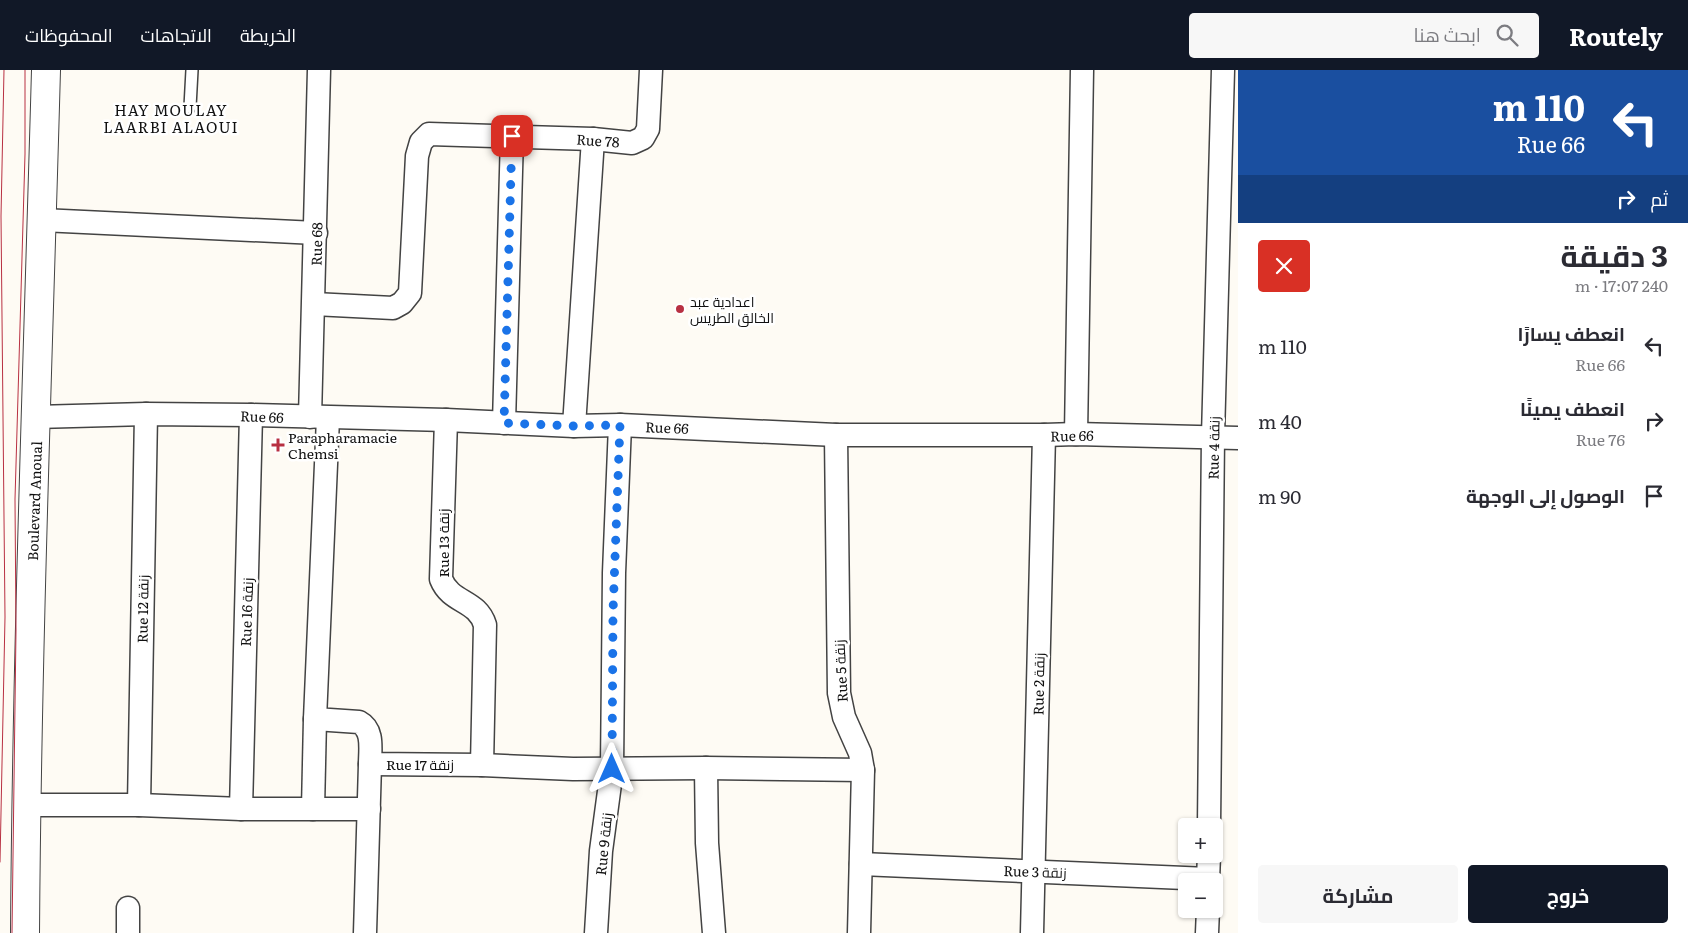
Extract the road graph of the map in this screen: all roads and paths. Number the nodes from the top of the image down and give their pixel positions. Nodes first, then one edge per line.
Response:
1 (46, 70) edge
2 (192, 70) edge
3 (319, 70) edge
4 (651, 70) edge
5 (1082, 70) edge
6 (1223, 70) edge
7 (190, 107) dead end
8 (512, 136) junction
9 (593, 139) junction
10 (42, 220) junction
11 (316, 233) junction
12 (314, 304) junction
13 (146, 414) junction
14 (251, 415) junction
15 (36, 417) junction
16 (319, 418) junction
17 (446, 420) junction
18 (504, 423) junction
19 (620, 425) junction
20 (574, 426) junction
21 (836, 434) junction
22 (1076, 434) junction
23 (1044, 435) junction
24 (1213, 436) junction
25 (1238, 438) edge
26 (316, 719) junction
27 (370, 764) junction
28 (482, 765) junction
29 (706, 768) junction
30 (612, 769) junction
31 (863, 770) junction
32 (26, 805) junction
33 (139, 805) junction
34 (240, 809) junction
35 (313, 809) junction
36 (369, 809) junction
37 (1209, 818) edge
38 (861, 864) junction
39 (1033, 871) junction
40 (1178, 878) edge
41 (128, 908) dead end
42 (1208, 918) edge
43 (25, 933) edge
44 (128, 933) edge
45 (365, 933) edge
46 (596, 933) edge
47 (714, 933) edge
48 (859, 933) edge
49 (1032, 933) edge
50 (1207, 933) edge

1 - 10 street, Boulevard Anoual
2 - 7 lane
3 - 11 street, Rue 68
4 - 9 street, Rue 78
5 - 22 street
6 - 24 street, Rue 4 زنقة
8 - 9 street, Rue 78
8 - 12 street, Rue 78
8 - 18 street
9 - 20 street
10 - 11 street
10 - 15 street, Boulevard Anoual
11 - 12 street, Rue 68
12 - 16 street, Rue 68
13 - 14 street, Rue 66
13 - 15 street, Rue 66
13 - 33 street, Rue 12 زنقة
14 - 16 street, Rue 66
14 - 34 street, Rue 16 زنقة
15 - 32 street, Boulevard Anoual
16 - 17 street, Rue 66
16 - 26 street
17 - 18 street, Rue 66
17 - 28 street, Rue 13 زنقة
18 - 20 street, Rue 66
19 - 20 street, Rue 66
19 - 21 street, Rue 66
19 - 30 street, Rue 9 زنقة
21 - 23 street, Rue 66
21 - 31 street, Rue 5 زنقة
22 - 23 street, Rue 66
22 - 24 street, Rue 66
23 - 39 street, Rue 2 زنقة
24 - 25 street, Rue 66
24 - 37 street, Rue 4 زنقة
26 - 27 street, Rue 17 زنقة
26 - 35 street
27 - 28 street, Rue 17 زنقة
27 - 36 street
28 - 30 street, Rue 17 زنقة
29 - 30 street, Rue 17 زنقة
29 - 31 street, Rue 17 زنقة
29 - 47 street
30 - 46 street, Rue 9 زنقة
31 - 38 street, Rue 5 زنقة
32 - 33 street
32 - 43 street, Boulevard Anoual
33 - 34 street
34 - 35 street
35 - 36 street
36 - 45 street
38 - 39 street, Rue 3 زنقة
38 - 48 street, Rue 5 زنقة
39 - 40 street, Rue 3 زنقة
39 - 49 street, Rue 2 زنقة
41 - 44 street
42 - 50 street

